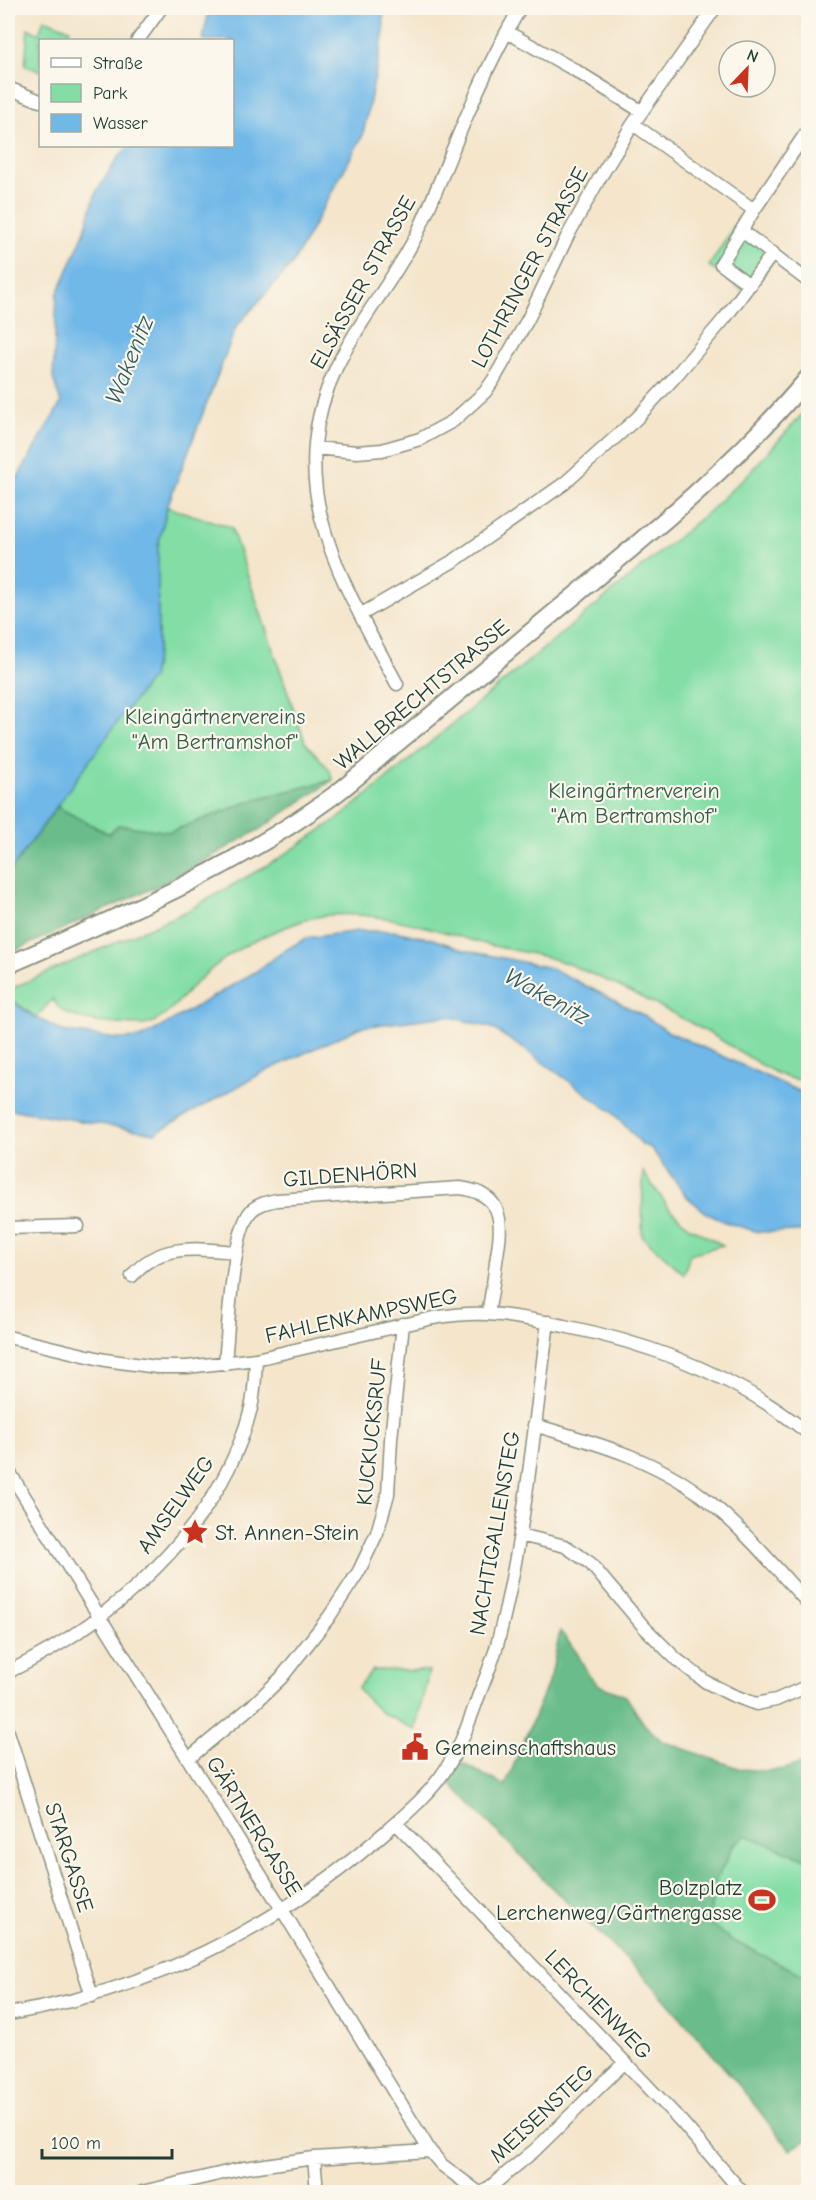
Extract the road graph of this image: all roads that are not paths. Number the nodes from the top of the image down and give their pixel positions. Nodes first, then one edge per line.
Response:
1 (161, 8) edge
2 (520, 8) edge
3 (715, 8) edge
4 (507, 32) junction
5 (139, 39) edge
6 (8, 88) edge
7 (39, 101) edge
8 (642, 111) junction
9 (633, 124) junction
10 (808, 130) edge
11 (754, 210) junction
12 (742, 231) junction
13 (773, 254) junction
14 (808, 281) edge
15 (750, 285) junction
16 (808, 378) edge
17 (808, 392) edge
18 (315, 448) junction
19 (360, 615) junction
20 (397, 684) dead end
21 (65, 946) junction
22 (8, 965) edge
23 (8, 977) edge
24 (78, 1226) dead end
25 (8, 1228) edge
26 (237, 1252) junction
27 (132, 1276) dead end
28 (488, 1314) junction
29 (548, 1322) junction
30 (403, 1324) junction
31 (8, 1337) edge
32 (256, 1359) junction
33 (225, 1364) junction
34 (534, 1425) junction
35 (808, 1433) edge
36 (8, 1470) edge
37 (520, 1535) junction
38 (808, 1603) edge
39 (98, 1617) junction
40 (8, 1672) edge
41 (808, 1686) edge
42 (8, 1732) edge
43 (188, 1759) junction
44 (396, 1823) junction
45 (283, 1911) junction
46 (92, 1996) junction
47 (8, 2014) edge
48 (625, 2062) junction
49 (430, 2151) junction
50 (314, 2158) junction
51 (142, 2193) edge
52 (317, 2193) edge
53 (478, 2193) edge
54 (484, 2193) edge
55 (742, 2193) edge

1 - 5 street
2 - 4 street, ELSÄSSER STRASSE
3 - 8 street, LOTHRINGER STRASSE
4 - 8 street
4 - 18 street, ELSÄSSER STRASSE
6 - 7 street
8 - 9 street, LOTHRINGER STRASSE
9 - 11 street
9 - 18 street, LOTHRINGER STRASSE
10 - 11 street
11 - 12 street
12 - 13 street
12 - 15 street
13 - 14 street
13 - 15 street
15 - 19 street
16 - 21 main road, WALLBRECHTSTRASSE
17 - 21 main road, WALLBRECHTSTRASSE
18 - 19 street, ELSÄSSER STRASSE
19 - 20 street, ELSÄSSER STRASSE
21 - 22 main road, WALLBRECHTSTRASSE
21 - 23 main road, WALLBRECHTSTRASSE
24 - 25 street
26 - 27 street
26 - 28 street, GILDENHÖRN
26 - 33 street, GILDENHÖRN
28 - 29 street, FAHLENKAMPSWEG
28 - 30 street, FAHLENKAMPSWEG
29 - 34 street, NACHTIGALLENSTEG
29 - 35 street, FAHLENKAMPSWEG
30 - 32 street, FAHLENKAMPSWEG
30 - 43 street, KUCKUCKSRUF
31 - 33 street, FAHLENKAMPSWEG
32 - 33 street, FAHLENKAMPSWEG
32 - 39 street, AMSELWEG
34 - 37 street, NACHTIGALLENSTEG
34 - 38 street
36 - 39 street, GÄRTNERGASSE
37 - 41 street
37 - 44 street, NACHTIGALLENSTEG
39 - 40 street, AMSELWEG
39 - 43 street, GÄRTNERGASSE
42 - 46 street, STARGASSE
43 - 45 street, GÄRTNERGASSE
44 - 45 street, NACHTIGALLENSTEG
44 - 48 street, LERCHENWEG
45 - 46 street, NACHTIGALLENSTEG
45 - 49 street, GÄRTNERGASSE
46 - 47 street, NACHTIGALLENSTEG
48 - 54 street, MEISENSTEG
48 - 55 street, LERCHENWEG
49 - 50 street
49 - 53 street, GÄRTNERGASSE
50 - 51 street
50 - 52 street

